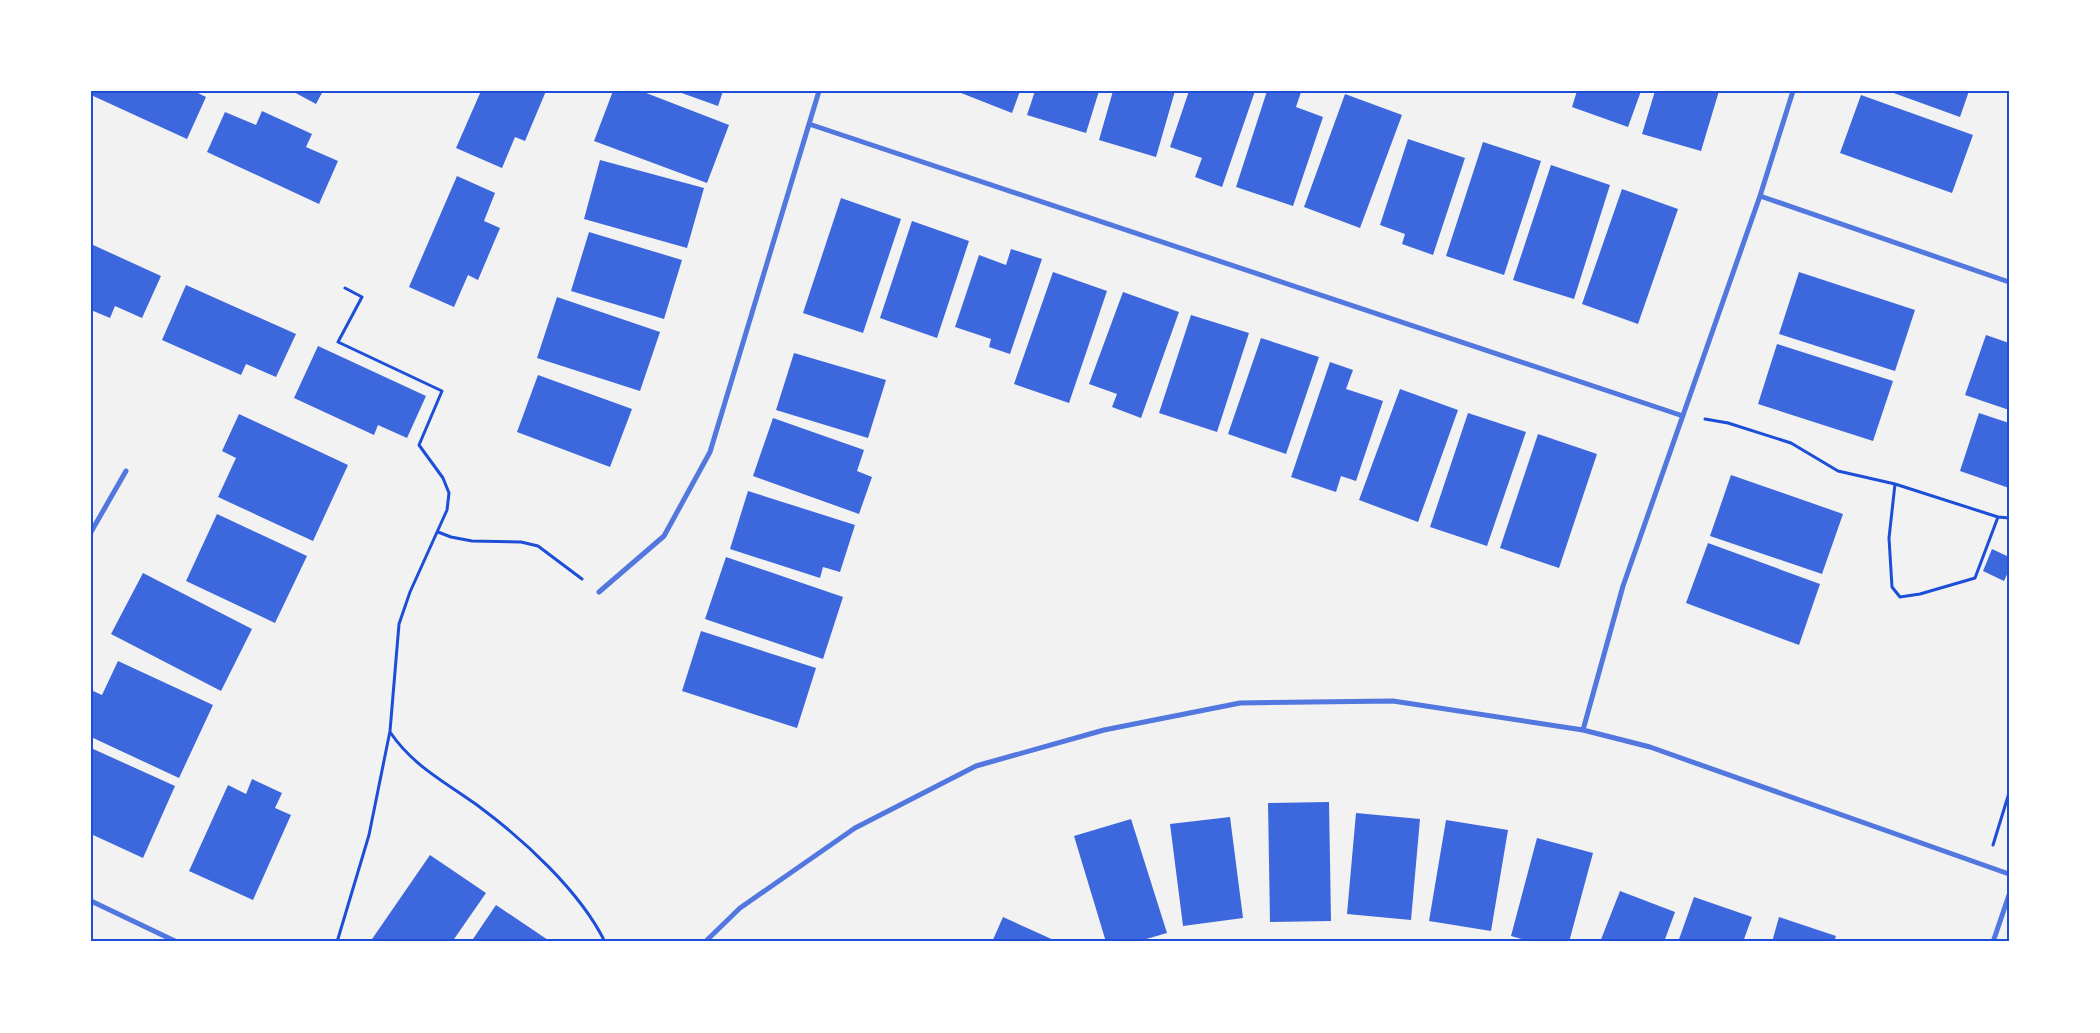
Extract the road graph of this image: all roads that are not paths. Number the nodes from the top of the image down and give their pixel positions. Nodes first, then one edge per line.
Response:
1 (819, 91) edge
2 (1793, 91) edge
3 (809, 124) junction
4 (1760, 196) junction
5 (2009, 282) edge
6 (1683, 416) junction
7 (126, 471) dead end
8 (91, 532) edge
9 (599, 592) road end
10 (1583, 730) junction
11 (2009, 874) edge
12 (2009, 895) edge
13 (91, 901) edge
14 (177, 942) edge
15 (705, 942) edge
16 (1993, 942) edge

1 - 3 street
2 - 4 street
3 - 6 street
3 - 9 street
4 - 5 street
4 - 6 street
6 - 10 street
7 - 8 street
10 - 11 street
10 - 15 street
12 - 16 street
13 - 14 street

